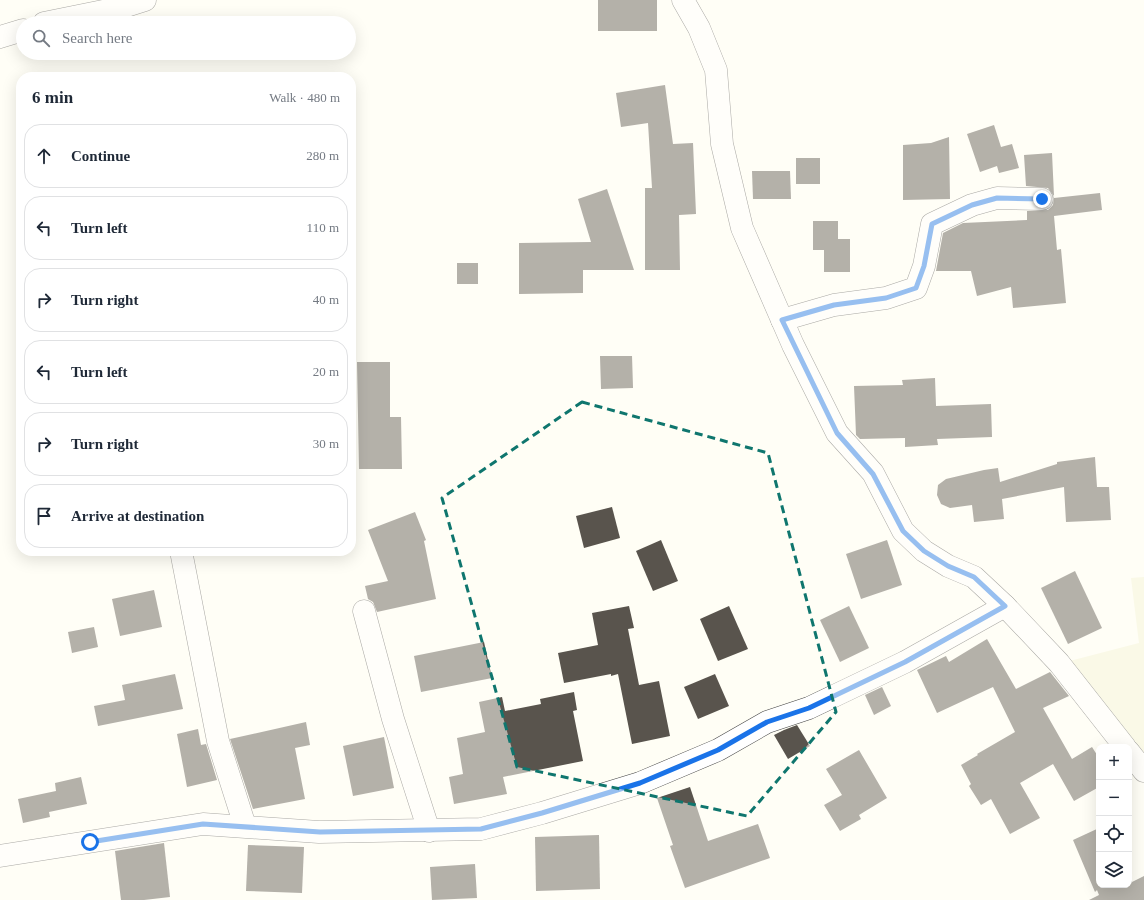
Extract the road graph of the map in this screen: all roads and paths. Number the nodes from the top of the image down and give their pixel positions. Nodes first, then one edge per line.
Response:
1 (144, 0) edge
2 (683, 0) edge
3 (79, 16) edge
4 (16, 32) edge
5 (0, 37) edge
6 (1042, 199) dead end
7 (782, 320) junction
8 (182, 556) edge
9 (1005, 606) junction
10 (364, 611) dead end
11 (1123, 744) edge
12 (1132, 756) edge
13 (1144, 770) edge
14 (245, 826) junction
15 (429, 831) junction
16 (0, 856) edge

1 - 3 street
2 - 7 street
4 - 5 street
6 - 7 street
7 - 9 street
8 - 14 street
9 - 11 street
9 - 15 street
10 - 15 street
12 - 13 street
14 - 15 street
14 - 16 street

